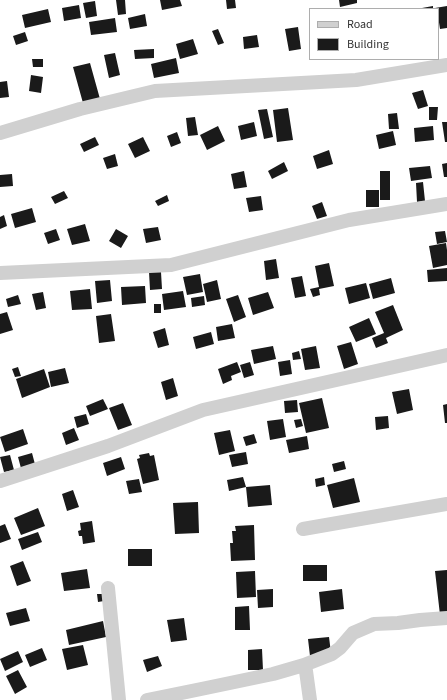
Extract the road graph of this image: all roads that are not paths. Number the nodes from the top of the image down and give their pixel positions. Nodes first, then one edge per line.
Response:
1 (447, 65) edge
2 (0, 133) edge
3 (447, 204) edge
4 (0, 273) edge
5 (447, 355) edge
6 (0, 481) edge
7 (447, 504) edge
8 (303, 529) dead end
9 (108, 588) dead end
10 (447, 618) edge
11 (304, 665) junction
12 (119, 700) edge
13 (147, 700) edge
14 (310, 700) edge

1 - 2 street
3 - 4 street
5 - 6 street
7 - 8 street
9 - 12 street
10 - 11 street
11 - 13 street
11 - 14 street

